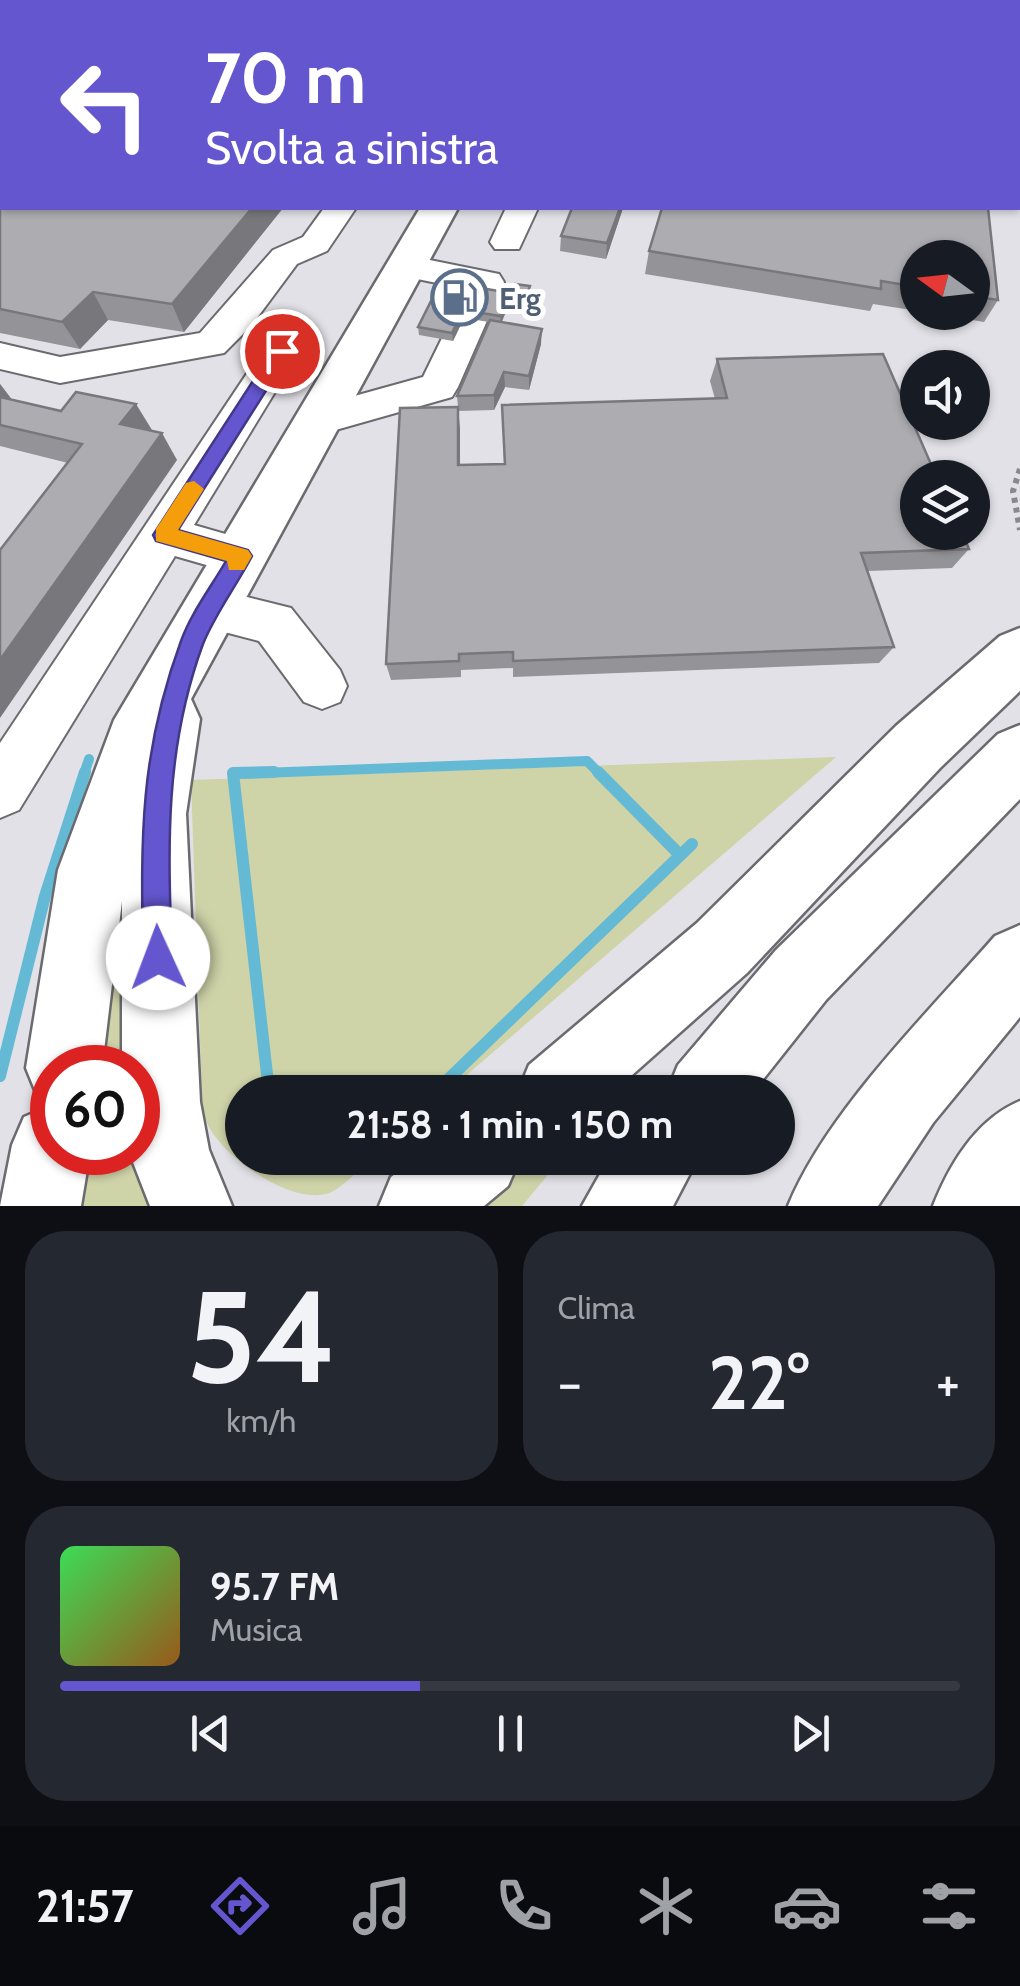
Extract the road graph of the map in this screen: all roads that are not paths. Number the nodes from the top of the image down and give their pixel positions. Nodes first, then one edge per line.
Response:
1 (339, 210) edge
2 (437, 210) edge
3 (521, 210) edge
4 (507, 242) dead end
5 (405, 266) junction
6 (282, 351) dead end
7 (0, 356) edge
8 (318, 420) junction
9 (164, 535) junction
10 (241, 556) junction
11 (202, 624) junction
12 (1020, 654) edge
13 (322, 686) dead end
14 (1020, 755) edge
15 (0, 792) edge
16 (1020, 961) edge
17 (67, 1045) edge
18 (576, 1075) edge
19 (719, 1075) edge
20 (1020, 1141) edge
21 (46, 1175) edge
22 (459, 1175) edge
23 (646, 1175) edge
24 (1020, 1198) edge
25 (40, 1206) edge
26 (191, 1206) edge
27 (420, 1206) edge
28 (623, 1206) edge
29 (829, 1206) edge
30 (974, 1206) edge
31 (1015, 1206) edge

1 - 7 lane
2 - 5 main road
3 - 4 lane
5 - 8 main road
5 - 8 lane
6 - 9 lane
8 - 10 main road
9 - 10 lane
9 - 15 lane
10 - 11 main road
11 - 13 lane
11 - 17 main road
11 - 26 main road
12 - 18 main road
14 - 19 main road
16 - 29 main road
20 - 30 main road
21 - 25 main road
22 - 27 main road
23 - 28 main road
24 - 31 main road

